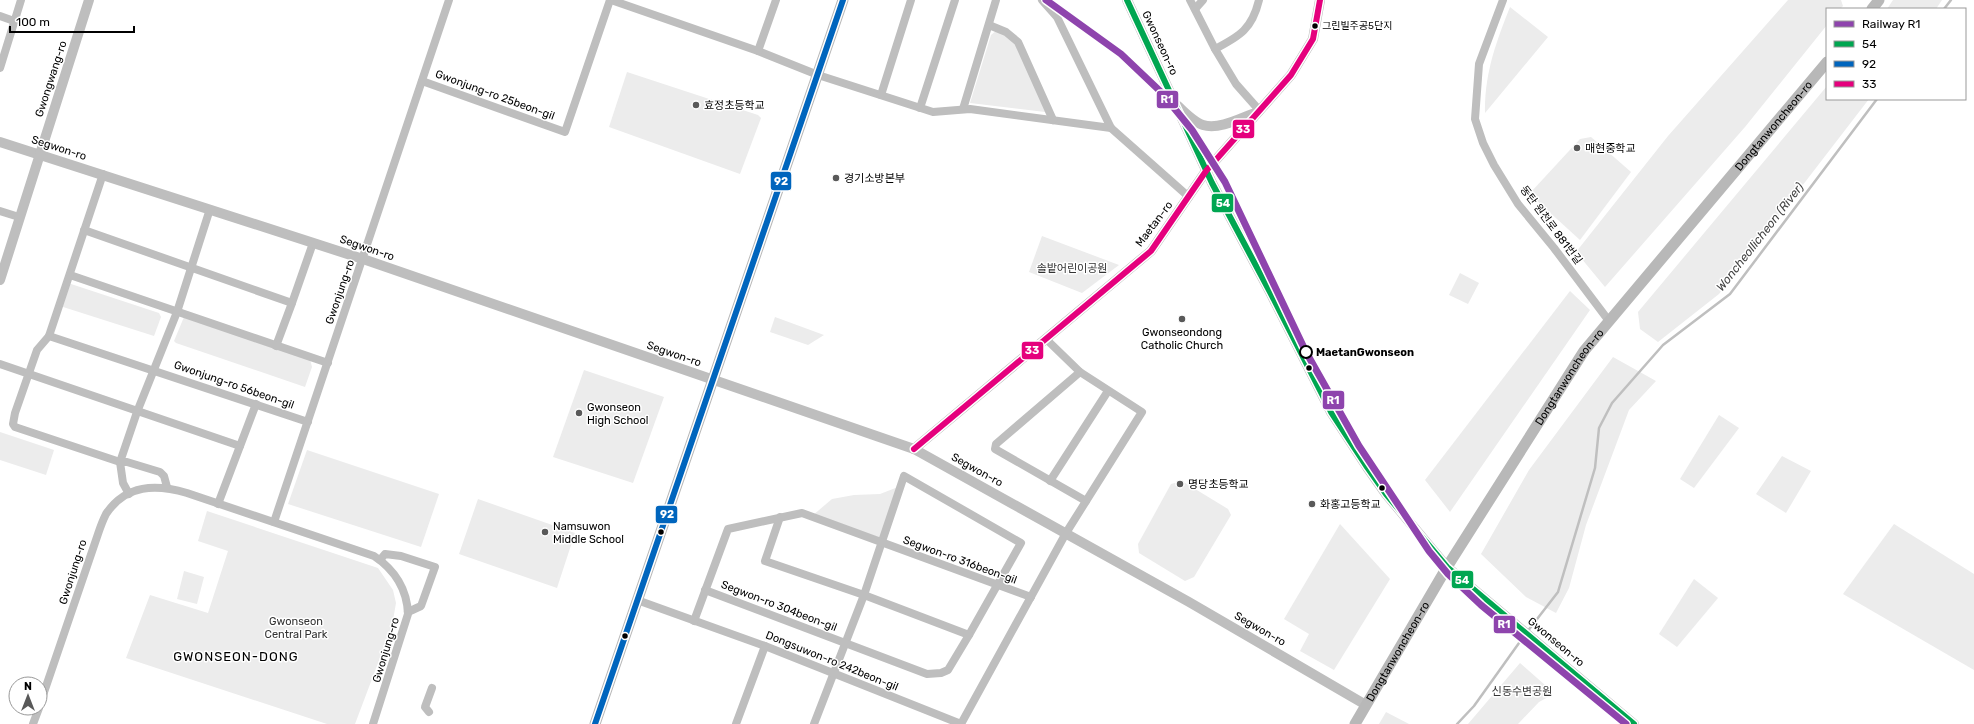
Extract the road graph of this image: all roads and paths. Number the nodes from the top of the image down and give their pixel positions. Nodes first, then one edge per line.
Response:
1 (20, 0) edge
2 (90, 0) edge
3 (610, 0) edge
4 (776, 0) edge
5 (843, 0) edge
6 (911, 0) edge
7 (955, 0) edge
8 (996, 0) edge
9 (1042, 0) edge
10 (1126, 0) edge
11 (1190, 0) edge
12 (1203, 0) edge
13 (1259, 0) edge
14 (1320, 0) edge
15 (1503, 0) edge
16 (1879, 0) edge
17 (446, 2) edge
18 (1873, 8) edge
19 (1195, 9) junction
20 (0, 16) edge
21 (14, 21) junction
22 (989, 25) junction
23 (1215, 49) junction
24 (758, 52) junction
25 (1826, 63) edge
26 (0, 67) edge
27 (818, 75) junction
28 (422, 81) junction
29 (881, 95) junction
30 (1175, 105) junction
31 (920, 108) junction
32 (963, 109) junction
33 (1257, 112) junction
34 (1053, 120) junction
35 (1110, 128) junction
36 (0, 142) edge
37 (40, 154) junction
38 (1206, 170) junction
39 (103, 174) junction
40 (1189, 197) junction
41 (210, 209) junction
42 (0, 211) edge
43 (19, 217) junction
44 (84, 230) junction
45 (313, 243) junction
46 (363, 259) junction
47 (191, 268) junction
48 (70, 275) junction
49 (0, 280) edge
50 (292, 303) junction
51 (176, 312) junction
52 (1609, 322) junction
53 (49, 336) junction
54 (1046, 339) junction
55 (276, 346) junction
56 (328, 363) junction
57 (0, 364) edge
58 (153, 369) junction
59 (1080, 372) junction
60 (29, 375) junction
61 (712, 380) junction
62 (1108, 391) junction
63 (256, 404) junction
64 (137, 412) junction
65 (308, 422) junction
66 (240, 446) junction
67 (914, 449) junction
68 (120, 462) junction
69 (1050, 481) junction
70 (168, 488) junction
71 (129, 494) junction
72 (1086, 501) junction
73 (218, 504) junction
74 (780, 517) junction
75 (274, 522) junction
76 (1066, 533) junction
77 (882, 544) junction
78 (380, 560) junction
79 (1447, 567) junction
80 (998, 585) junction
81 (705, 590) junction
82 (864, 595) junction
83 (1031, 597) junction
84 (637, 600) junction
85 (408, 612) junction
86 (694, 621) junction
87 (969, 635) junction
88 (846, 643) junction
89 (765, 646) junction
90 (834, 673) junction
91 (48, 681) edge
92 (432, 688) dead end
93 (1366, 705) junction
94 (429, 712) dead end
95 (1355, 723) edge
96 (373, 724) edge
97 (595, 724) edge
98 (736, 724) edge
99 (814, 724) edge
100 (961, 724) edge
101 (1634, 724) edge

1 - 21 street
2 - 37 street, Gwongwang-ro
3 - 24 street
3 - 28 street, Gwonjung-ro 25beon-gil
4 - 24 street
5 - 27 main road
6 - 29 street
7 - 31 street
8 - 22 street
9 - 35 street
10 - 30 street, Gwonseon-ro
11 - 19 street
12 - 19 street
13 - 23 street
14 - 33 street, Maetan-ro
15 - 52 street, 동탄 원천로 881번길
16 - 18 main road
17 - 28 street, Gwonjung-ro
19 - 23 street
20 - 21 street
21 - 26 street
22 - 32 street
22 - 34 street
23 - 33 street
24 - 27 street
25 - 52 main road, Dongtanwoncheon-ro
27 - 29 street
27 - 61 main road
28 - 46 street, Gwonjung-ro
29 - 31 street
30 - 33 street
30 - 38 street, Gwonseon-ro
31 - 32 street
32 - 34 street
33 - 38 street, Maetan-ro
34 - 35 street
35 - 40 street
36 - 37 street, Segwon-ro
37 - 39 street, Segwon-ro
37 - 43 street, Gwongwang-ro
38 - 40 street, Maetan-ro
38 - 79 street, Gwonseon-ro
39 - 41 street, Segwon-ro
39 - 44 street
40 - 54 street, Maetan-ro
41 - 45 street, Segwon-ro
41 - 47 street
42 - 43 street
43 - 49 street, Gwongwang-ro
44 - 47 street
44 - 48 street
45 - 46 street, Segwon-ro
45 - 50 street
46 - 56 street, Gwonjung-ro
46 - 61 street, Segwon-ro
47 - 50 street
47 - 51 street
48 - 51 street
48 - 53 street
50 - 55 street
51 - 55 street
51 - 58 street
52 - 79 main road, Dongtanwoncheon-ro
53 - 58 street, Gwonjung-ro 56beon-gil
53 - 60 street
54 - 59 street
54 - 67 street, Maetan-ro
55 - 56 street
56 - 65 street, Gwonjung-ro
57 - 60 street
58 - 63 street, Gwonjung-ro 56beon-gil
58 - 64 street
59 - 62 street
59 - 69 street
60 - 64 street
60 - 68 street
61 - 67 street, Segwon-ro
61 - 84 main road
62 - 69 street
62 - 72 street
63 - 65 street, Gwonjung-ro 56beon-gil
63 - 66 street
64 - 66 street
64 - 68 street
65 - 75 street, Gwonjung-ro
66 - 73 street
67 - 76 street, Segwon-ro
68 - 70 street
68 - 71 street
69 - 72 street
70 - 71 street, Gwonjung-ro
70 - 73 street, Gwonjung-ro
71 - 91 street, Gwonjung-ro
72 - 76 street
73 - 75 street, Gwonjung-ro
74 - 77 street
74 - 81 street
74 - 82 street
75 - 78 street, Gwonjung-ro
76 - 83 street
76 - 93 street, Segwon-ro
77 - 80 street, Segwon-ro 316beon-gil
77 - 80 street, Segwon-ro 304beon-gil
77 - 82 street, Segwon-ro 304beon-gil
78 - 85 street, Gwonjung-ro
78 - 85 street
79 - 93 main road, Dongtanwoncheon-ro
79 - 101 street, Gwonseon-ro
80 - 83 street, Segwon-ro 316beon-gil
80 - 87 street, Segwon-ro 304beon-gil
81 - 86 street
81 - 88 street, Segwon-ro 304beon-gil
82 - 87 street
82 - 88 street, Segwon-ro 304beon-gil
83 - 100 street
84 - 86 street, Dongsuwon-ro 242beon-gil
84 - 97 main road
85 - 96 street, Gwonjung-ro
86 - 89 street, Dongsuwon-ro 242beon-gil
87 - 88 street, Segwon-ro 304beon-gil
88 - 90 street, Segwon-ro 304beon-gil
89 - 90 street, Dongsuwon-ro 242beon-gil
89 - 98 street
90 - 99 street, Segwon-ro 304beon-gil
90 - 100 street, Dongsuwon-ro 242beon-gil
92 - 94 street
93 - 95 main road, Dongtanwoncheon-ro

